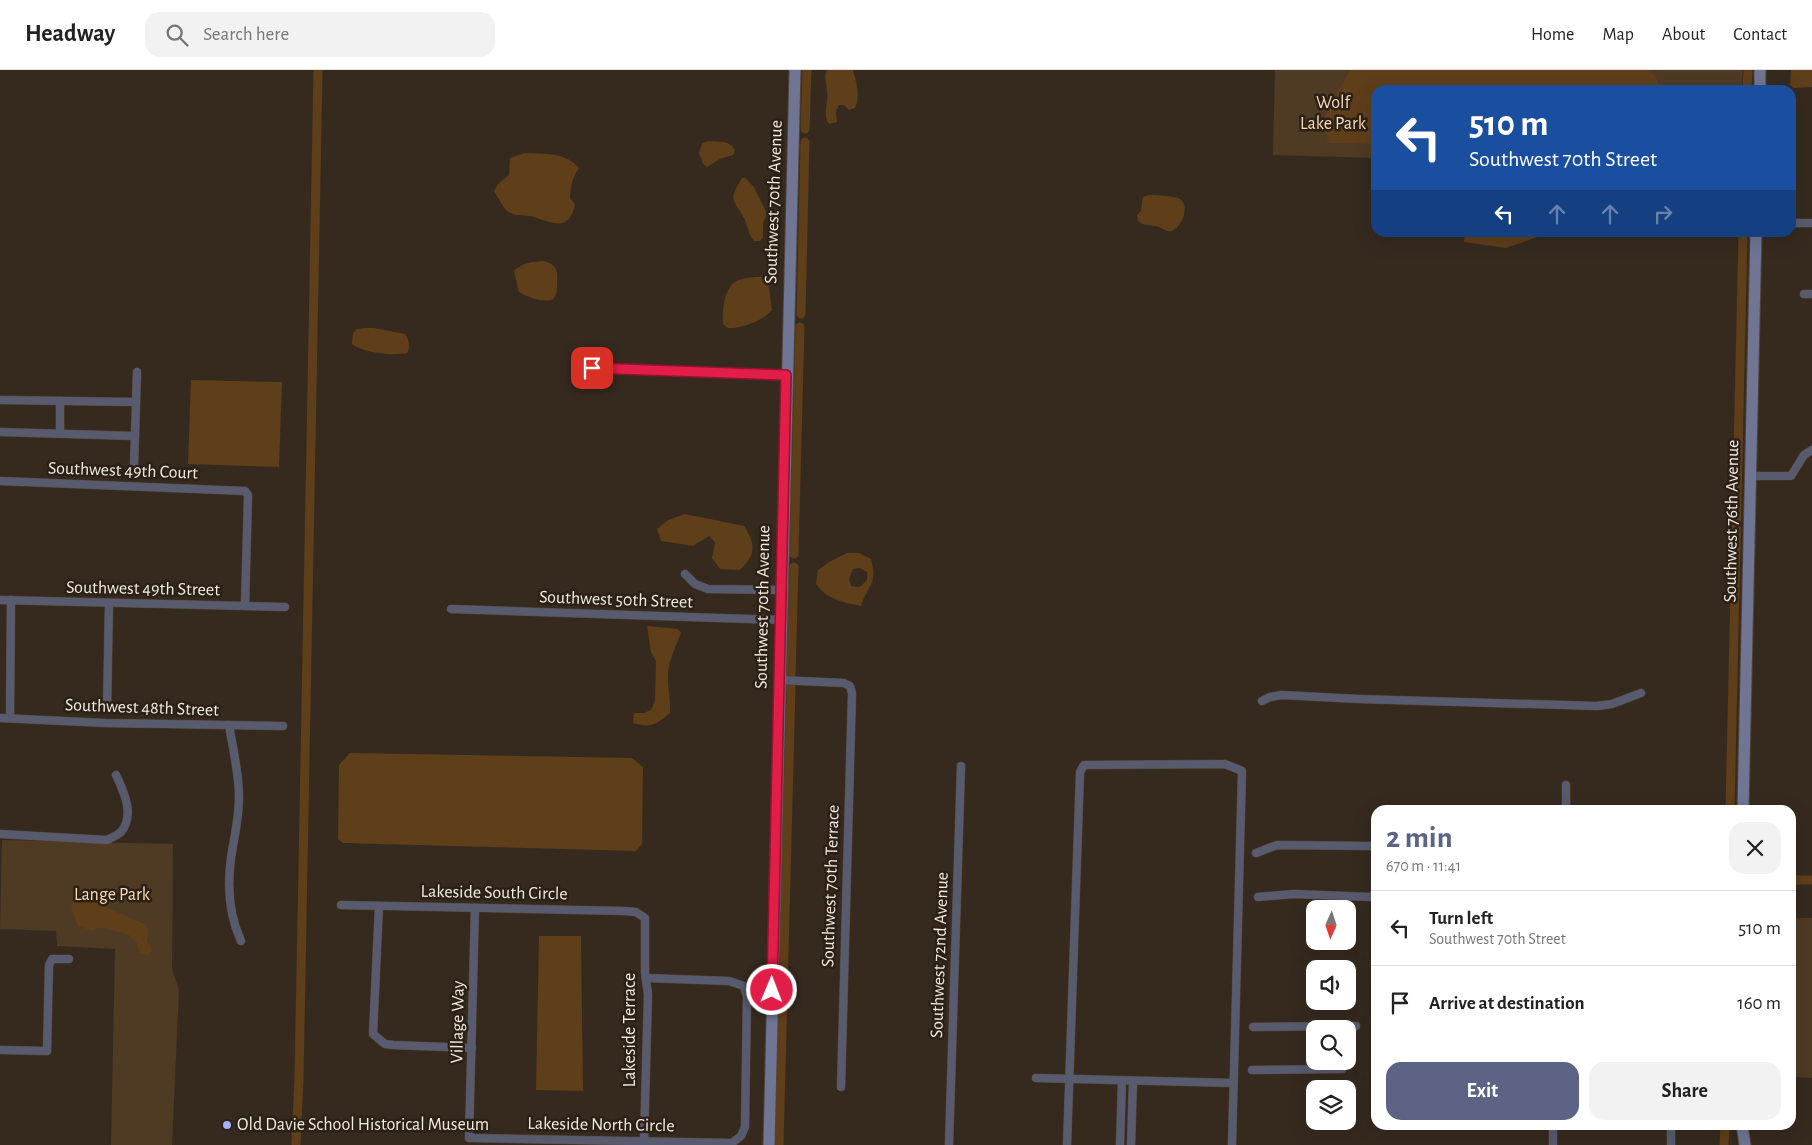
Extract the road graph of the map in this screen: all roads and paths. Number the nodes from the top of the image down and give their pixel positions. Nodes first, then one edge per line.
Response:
1 (795, 70) edge
2 (1760, 70) edge
3 (1760, 85) edge
4 (1796, 223) edge
5 (1812, 223) edge
6 (1756, 237) edge
7 (592, 368) dead end
8 (137, 372) dead end
9 (786, 375) junction
10 (0, 400) edge
11 (60, 401) junction
12 (136, 402) junction
13 (0, 432) edge
14 (60, 434) junction
15 (135, 436) junction
16 (1812, 450) edge
17 (134, 466) dead end
18 (1750, 476) junction
19 (0, 481) edge
20 (685, 574) dead end
21 (781, 590) junction
22 (0, 600) edge
23 (11, 600) junction
24 (109, 603) junction
25 (245, 606) junction
26 (285, 607) dead end
27 (451, 609) dead end
28 (781, 620) junction
29 (779, 680) junction
30 (1641, 693) dead end
31 (1262, 702) dead end
32 (107, 709) dead end
33 (0, 718) edge
34 (10, 718) junction
35 (229, 725) junction
36 (283, 726) dead end
37 (961, 766) dead end
38 (116, 775) dead end
39 (1566, 785) dead end
40 (1566, 805) edge
41 (1743, 805) edge
42 (0, 834) edge
43 (1371, 846) edge
44 (1256, 854) dead end
45 (1258, 897) dead end
46 (1371, 897) edge
47 (341, 905) dead end
48 (379, 906) junction
49 (475, 908) junction
50 (645, 918) joint
51 (240, 941) dead end
52 (69, 959) dead end
53 (646, 978) junction
54 (1306, 1026) edge
55 (1253, 1027) dead end
56 (472, 1048) junction
57 (0, 1050) edge
58 (1306, 1069) edge
59 (1252, 1070) dead end
60 (1036, 1078) dead end
61 (1070, 1079) junction
62 (1122, 1081) junction
63 (1133, 1081) junction
64 (1234, 1084) junction
65 (841, 1086) dead end
66 (1553, 1130) edge
67 (1671, 1130) edge
68 (1742, 1130) edge
69 (469, 1138) joint
70 (644, 1141) junction
71 (560, 1142) edge
72 (575, 1142) edge
73 (769, 1145) edge
74 (950, 1145) edge
75 (1068, 1145) edge
76 (1120, 1145) edge
77 (1131, 1145) edge
78 (1232, 1145) edge
79 (1553, 1145) edge
80 (1671, 1145) edge
81 (1744, 1145) edge

1 - 9 street, Southwest 70th Avenue
2 - 3 street
4 - 5 street
6 - 18 street, Southwest 76th Avenue
7 - 9 street
8 - 12 street
9 - 21 street, Southwest 70th Avenue
10 - 11 street
11 - 12 street
11 - 14 street
12 - 15 street
13 - 14 street
14 - 15 street
15 - 17 street
16 - 18 street
18 - 41 street, Southwest 76th Avenue
19 - 25 street, Southwest 49th Court
20 - 21 street
21 - 28 street, Southwest 70th Avenue
22 - 23 street, Southwest 49th Street
23 - 24 street, Southwest 49th Street
23 - 34 street
24 - 25 street, Southwest 49th Street
24 - 32 street
25 - 26 street, Southwest 49th Street
27 - 28 street, Southwest 50th Street
28 - 29 street, Southwest 70th Avenue
29 - 65 street, Southwest 70th Terrace
29 - 73 street, Southwest 70th Avenue
30 - 31 street
33 - 34 street, Southwest 48th Street
34 - 35 street, Southwest 48th Street
35 - 36 street, Southwest 48th Street
35 - 51 street
37 - 74 street, Southwest 72nd Avenue
38 - 42 street
39 - 40 street
43 - 44 street
45 - 46 street
47 - 48 street, Lakeside South Circle
48 - 49 street, Lakeside South Circle
48 - 56 street
49 - 50 street, Lakeside South Circle
49 - 56 street, Village Way
50 - 53 street, Lakeside Terrace
52 - 57 street
53 - 70 street, Lakeside Terrace
53 - 70 street, Lakeside North Circle
54 - 55 street
56 - 69 street, Village Way
58 - 59 street
60 - 61 street
61 - 62 street
61 - 64 street
61 - 75 street
62 - 63 street
62 - 76 street
63 - 64 street
63 - 77 street
64 - 78 street
66 - 79 street
67 - 80 street
68 - 81 street
69 - 71 street, Lakeside North Circle
70 - 72 street, Lakeside North Circle
71 - 72 street, Lakeside North Circle

